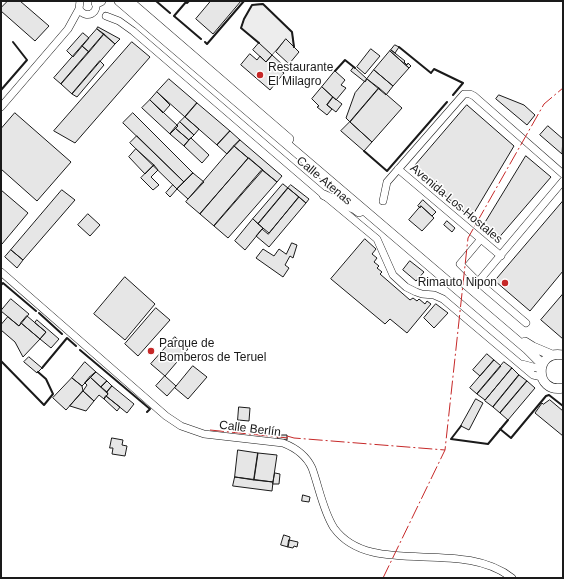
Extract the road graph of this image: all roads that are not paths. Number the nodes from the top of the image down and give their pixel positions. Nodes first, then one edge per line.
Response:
1 (80, 1) edge
2 (119, 1) edge
3 (123, 1) edge
4 (129, 1) edge
5 (94, 7) edge
6 (79, 9) junction
7 (68, 29) junction
8 (175, 41) junction
9 (1, 107) edge
10 (398, 169) junction
11 (563, 174) edge
12 (563, 181) edge
13 (324, 195) junction
14 (383, 201) dead end
15 (481, 239) junction
16 (501, 256) junction
17 (1, 272) edge
18 (478, 282) junction
19 (494, 321) junction
20 (526, 323) dead end
21 (552, 355) junction
22 (563, 355) edge
23 (542, 370) junction
24 (563, 388) edge
25 (512, 578) edge

1 - 6 street
2 - 19 main road
3 - 8 main road
4 - 8 main road
5 - 6 street
5 - 7 street
5 - 13 street, Calle Atenas
6 - 7 street
7 - 9 street
8 - 21 main road
10 - 11 street, Avenida Los Hostales
10 - 14 street, Avenida Los Hostales
10 - 15 street, Avenida Los Hostales
12 - 16 street, Avenida Los Hostales
13 - 19 main road
13 - 23 street, Calle Atenas
15 - 16 street, Avenida Los Hostales
15 - 18 street
16 - 18 street, Avenida Los Hostales
17 - 25 street, Calle Berlín
18 - 20 street
19 - 23 main road
21 - 22 main road
21 - 23 main road
23 - 24 main road

